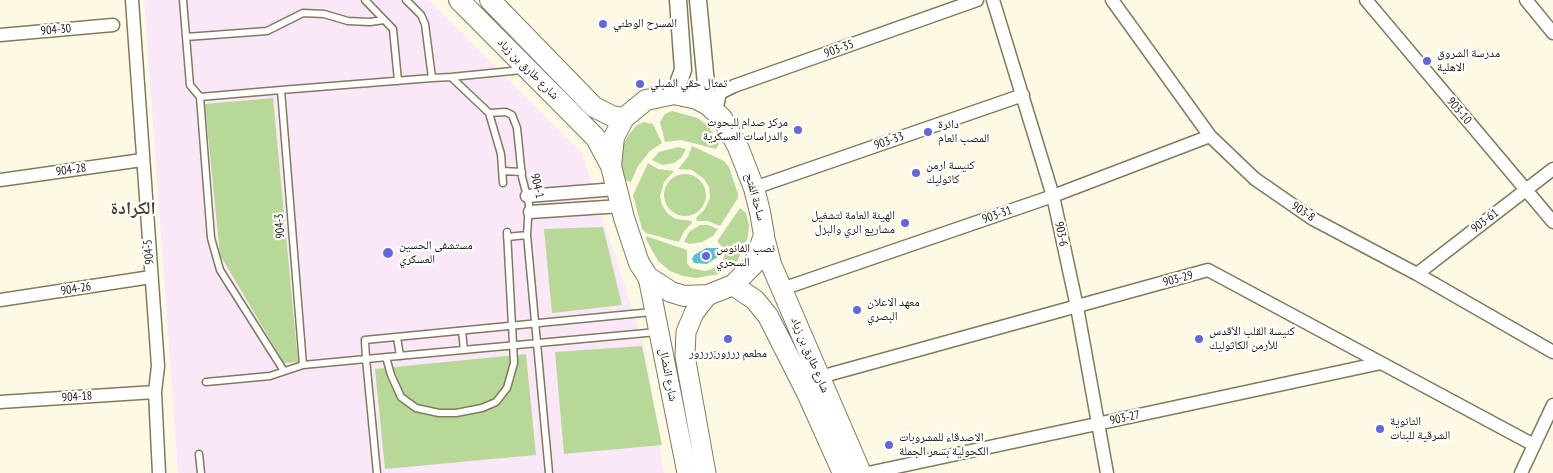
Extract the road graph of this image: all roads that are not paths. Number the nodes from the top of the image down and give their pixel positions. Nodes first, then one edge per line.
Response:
1 (132, 0) edge
2 (183, 0) edge
3 (365, 0) edge
4 (406, 0) edge
5 (459, 0) edge
6 (490, 0) edge
7 (678, 0) edge
8 (698, 0) edge
9 (977, 0) edge
10 (993, 0) edge
11 (1112, 0) edge
12 (1366, 0) edge
13 (1526, 0) edge
14 (384, 20) junction
15 (113, 25) dead end
16 (1553, 32) edge
17 (0, 35) edge
18 (186, 37) junction
19 (528, 69) junction
20 (451, 77) junction
21 (432, 78) junction
22 (398, 81) junction
23 (281, 90) junction
24 (674, 94) junction
25 (1024, 94) junction
26 (200, 97) junction
27 (712, 108) junction
28 (489, 113) junction
29 (624, 118) junction
30 (1210, 136) junction
31 (142, 160) junction
32 (611, 166) junction
33 (1553, 169) edge
34 (502, 171) junction
35 (522, 172) junction
36 (0, 180) edge
37 (503, 183) dead end
38 (754, 188) junction
39 (1526, 190) junction
40 (527, 196) junction
41 (1053, 196) junction
42 (618, 197) junction
43 (530, 212) junction
44 (1553, 222) edge
45 (527, 235) junction
46 (764, 235) junction
47 (1417, 274) junction
48 (151, 277) junction
49 (648, 277) junction
50 (733, 285) junction
51 (782, 289) junction
52 (708, 295) junction
53 (0, 300) edge
54 (1077, 307) junction
55 (656, 312) junction
56 (534, 324) junction
57 (514, 326) junction
58 (462, 330) junction
59 (660, 332) junction
60 (397, 337) junction
61 (536, 343) junction
62 (515, 345) junction
63 (464, 350) junction
64 (1553, 352) edge
65 (400, 356) junction
66 (386, 357) junction
67 (366, 359) junction
68 (1381, 363) junction
69 (302, 365) junction
70 (284, 371) junction
71 (820, 377) junction
72 (206, 382) dead end
73 (155, 392) junction
74 (0, 402) edge
75 (1553, 405) edge
76 (1099, 424) junction
77 (1534, 445) junction
78 (199, 454) dead end
79 (159, 473) edge
80 (201, 473) edge
81 (377, 473) edge
82 (548, 473) edge
83 (687, 473) edge
84 (706, 473) edge
85 (843, 473) edge
86 (861, 473) edge
87 (868, 473) edge
88 (1107, 473) edge
89 (1522, 473) edge

1 - 31 street, 904-5
2 - 18 lane
3 - 14 lane
4 - 21 lane
5 - 19 main road, شارع طارق بن زياد
6 - 29 main road, شارع طارق بن زياد
7 - 24 street
8 - 27 street
9 - 27 street, 903-35
10 - 25 street, 903-6
11 - 30 street, 903-8
12 - 39 street, 903-10
13 - 16 street
14 - 18 lane
14 - 22 lane
15 - 17 street, 904-30
18 - 26 lane
19 - 20 lane
19 - 32 main road, شارع طارق بن زياد
20 - 21 lane
20 - 28 lane
21 - 22 lane
22 - 23 lane
23 - 26 lane
23 - 69 lane, 904-3
24 - 27 main road, ساحة الفتح
24 - 29 main road, ساحة الفتح
25 - 38 street, 903-33
25 - 41 street, 903-6
26 - 70 lane
27 - 38 main road, ساحة الفتح
28 - 34 lane
28 - 35 lane, 904-1
29 - 32 main road, ساحة الفتح
30 - 41 street, 903-31
30 - 47 street, 903-8
31 - 36 street, 904-28
31 - 48 street, 904-5
32 - 42 main road, ساحة الفتح
33 - 39 street, 903-61
34 - 35 lane
34 - 37 lane
35 - 40 lane, 904-1
38 - 46 main road, ساحة الفتح
39 - 44 street, 903-10
39 - 47 street, 903-61
40 - 42 street
40 - 43 lane, 904-1
41 - 51 street, 903-31
41 - 54 street, 903-6
42 - 43 street
42 - 49 main road, ساحة الفتح
43 - 45 lane, 904-1
45 - 56 lane, 904-1
45 - 57 lane
46 - 50 main road, ساحة الفتح
46 - 51 main road, شارع طارق بن زياد
47 - 64 street, 903-8
48 - 53 street, 904-26
48 - 73 street, 904-5
49 - 52 main road, ساحة الفتح
49 - 55 main road, شارع النضال
50 - 52 main road, ساحة الفتح
50 - 85 main road, شارع طارق بن زياد
51 - 71 main road, شارع طارق بن زياد
52 - 84 main road, شارع النضال
54 - 68 street, 903-29
54 - 71 street, 903-29
54 - 76 street, 903-6
55 - 56 lane
55 - 59 main road, شارع النضال
56 - 57 lane
56 - 61 lane, 904-1
57 - 58 lane
57 - 62 lane
58 - 60 lane
58 - 63 lane
59 - 61 lane
59 - 83 main road, شارع النضال
60 - 65 lane
60 - 67 lane
61 - 62 lane
61 - 82 lane, 904-1
62 - 63 lane
62 - 66 lane
63 - 65 lane
65 - 66 lane
66 - 67 lane
67 - 69 lane
67 - 81 lane
68 - 76 street, 903-27
68 - 77 street, 903-29
69 - 70 lane
70 - 72 lane
71 - 86 main road, شارع طارق بن زياد
73 - 74 street, 904-18
73 - 79 street, 904-5
75 - 77 street
76 - 87 street, 903-27
76 - 88 street, 903-6
77 - 89 street
78 - 80 lane

